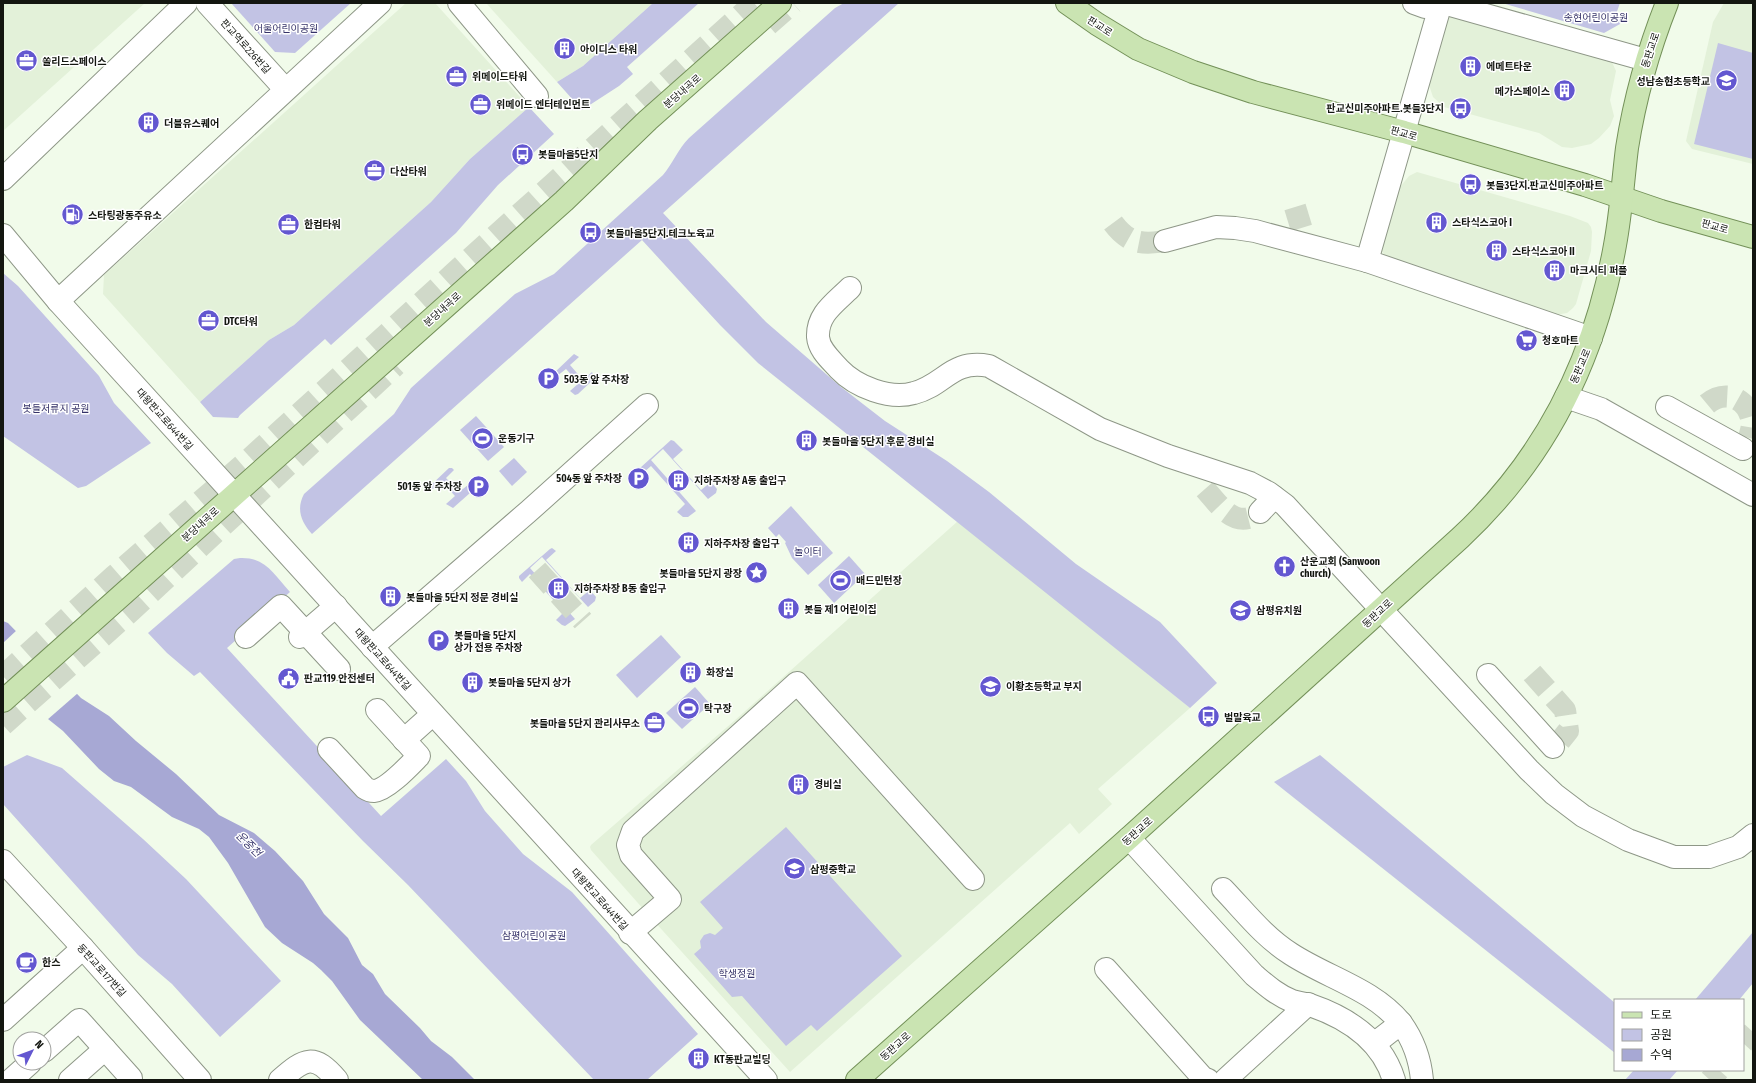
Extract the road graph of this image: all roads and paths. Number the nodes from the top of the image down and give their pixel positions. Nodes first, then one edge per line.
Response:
1 (186, 3) edge
2 (207, 3) edge
3 (380, 3) edge
4 (459, 3) edge
5 (780, 3) edge
6 (1067, 3) edge
7 (1414, 3) edge
8 (1434, 3) edge
9 (1442, 3) edge
10 (1667, 3) edge
11 (1646, 60) junction
12 (285, 89) junction
13 (537, 96) dead end
14 (1404, 132) junction
15 (3, 179) edge
16 (1621, 198) junction
17 (3, 235) edge
18 (1753, 238) edge
19 (1165, 241) tunnel mouth
20 (1367, 261) junction
21 (850, 288) dead end
22 (58, 301) junction
23 (1592, 338) junction
24 (1566, 397) junction
25 (647, 405) dead end
26 (1667, 407) dead end
27 (1725, 479) junction
28 (234, 494) junction
29 (1753, 495) edge
30 (336, 606) junction
31 (1381, 609) junction
32 (303, 635) junction
33 (246, 637) dead end
34 (372, 647) junction
35 (339, 669) dead end
36 (1488, 675) dead end
37 (3, 701) edge
38 (377, 710) dead end
39 (433, 714) junction
40 (404, 740) junction
41 (329, 749) dead end
42 (1529, 770) junction
43 (1753, 835) edge
44 (1129, 838) junction
45 (3, 861) edge
46 (973, 879) dead end
47 (1223, 889) dead end
48 (630, 933) junction
49 (83, 948) junction
50 (1106, 969) dead end
51 (1308, 1004) junction
52 (3, 1020) edge
53 (1401, 1023) junction
54 (52, 1044) edge
55 (1374, 1044) junction
56 (105, 1050) junction
57 (21, 1071) edge
58 (11, 1080) edge
59 (70, 1080) edge
60 (129, 1080) edge
61 (200, 1080) edge
62 (280, 1080) edge
63 (338, 1080) edge
64 (766, 1080) edge
65 (857, 1080) edge
66 (1208, 1080) edge
67 (1225, 1080) edge
68 (1394, 1080) edge
69 (1422, 1080) edge

1 - 15 street
2 - 12 street, 판교역로226번길
3 - 12 street
4 - 13 street
5 - 28 main road, 분당내곡로
6 - 14 main road, 판교로
7 - 8 street
9 - 11 street
9 - 14 street
10 - 11 main road, 동판교로
11 - 16 main road, 동판교로
12 - 22 street
14 - 16 main road, 판교로
14 - 20 street
16 - 18 main road, 판교로
16 - 23 main road, 동판교로
17 - 22 street, 대왕판교로644번길
19 - 20 street
20 - 23 street
21 - 31 street
22 - 28 street, 대왕판교로644번길
23 - 24 main road, 동판교로
24 - 27 street
24 - 31 main road, 동판교로
25 - 34 street
26 - 27 street
27 - 29 street
28 - 30 street, 대왕판교로644번길
28 - 37 main road, 분당내곡로
30 - 32 street
30 - 34 street, 대왕판교로644번길
31 - 42 street
31 - 44 main road, 동판교로
32 - 33 street
32 - 35 street
34 - 39 street, 대왕판교로644번길
36 - 42 street
38 - 40 street
39 - 40 street
39 - 48 street, 대왕판교로644번길
40 - 41 street
42 - 43 street
44 - 51 street
44 - 65 main road, 동판교로
45 - 49 street, 동판교로177번길
46 - 48 street
47 - 53 street
48 - 64 street, 대왕판교로644번길
49 - 52 street
49 - 61 street, 동판교로177번길
50 - 66 street
51 - 55 street
51 - 67 street
53 - 55 street
53 - 69 street
54 - 56 street
55 - 68 street
56 - 59 street
56 - 60 street
57 - 58 street
62 - 63 street

